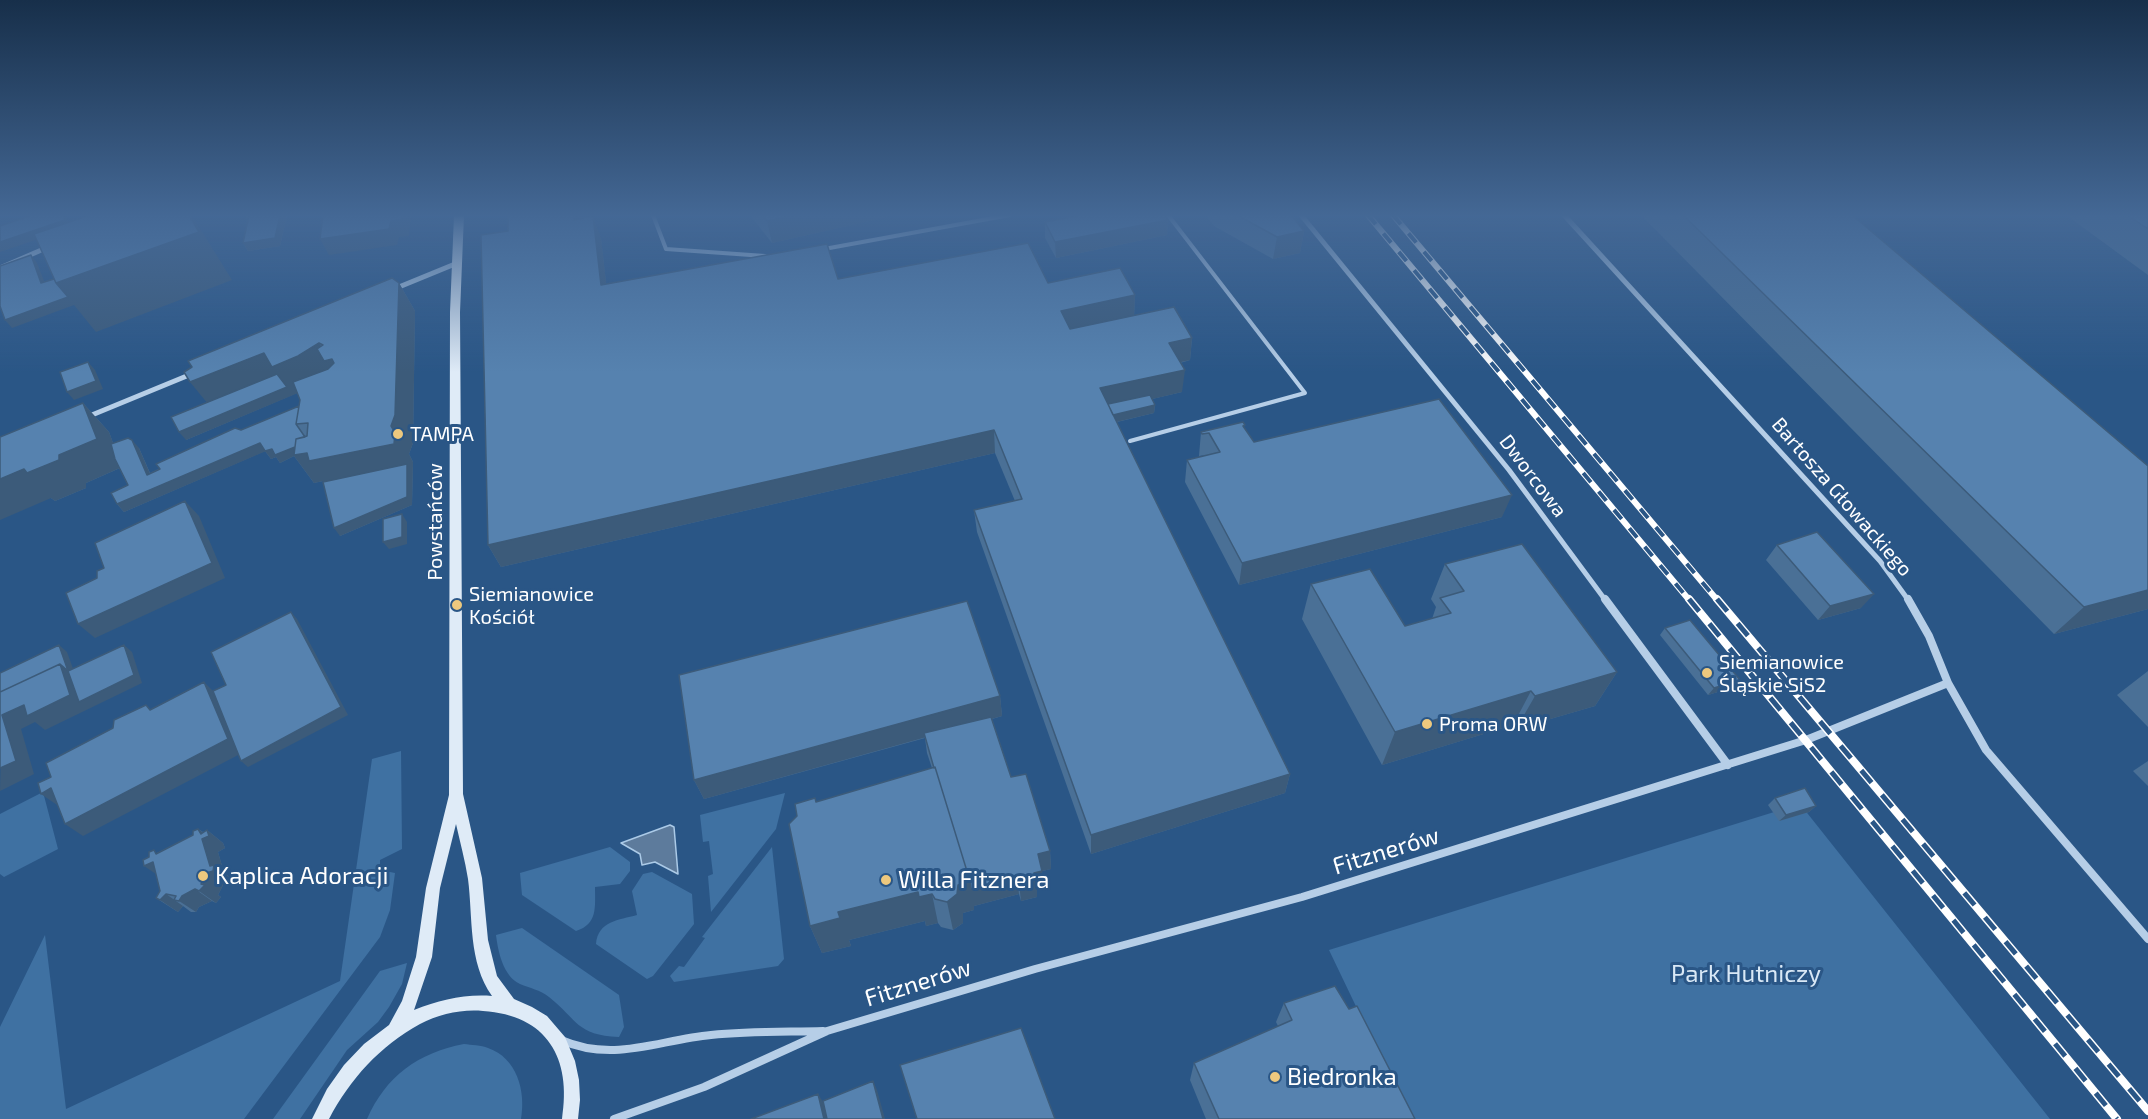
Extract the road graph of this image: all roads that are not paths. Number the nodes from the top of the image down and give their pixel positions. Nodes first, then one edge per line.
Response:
1 (447, 267) edge
2 (455, 267) edge
3 (1208, 267) edge
4 (1344, 267) edge
5 (1612, 267) edge
6 (389, 291) edge
7 (205, 368) edge
8 (83, 418) edge
9 (1130, 441) dead end
10 (1948, 683) junction
11 (1728, 765) junction
12 (456, 794) junction
13 (2148, 939) edge
14 (508, 1005) junction
15 (395, 1030) junction
16 (827, 1031) junction
17 (555, 1037) junction
18 (320, 1119) edge
19 (570, 1119) edge
20 (614, 1119) edge

1 - 6 street
2 - 12 street, Powstańców
3 - 9 lane
4 - 11 street, Dworcowa
5 - 10 street, Bartosza Głowackiego
7 - 8 street
10 - 11 street, Fitznerów
10 - 13 street, Bartosza Głowackiego
11 - 16 street, Fitznerów
12 - 14 street, Powstańców
12 - 15 street, Powstańców
14 - 15 street
14 - 17 street
15 - 18 street
16 - 17 street, Fitznerów
16 - 20 street, Fitznerów
17 - 19 street

